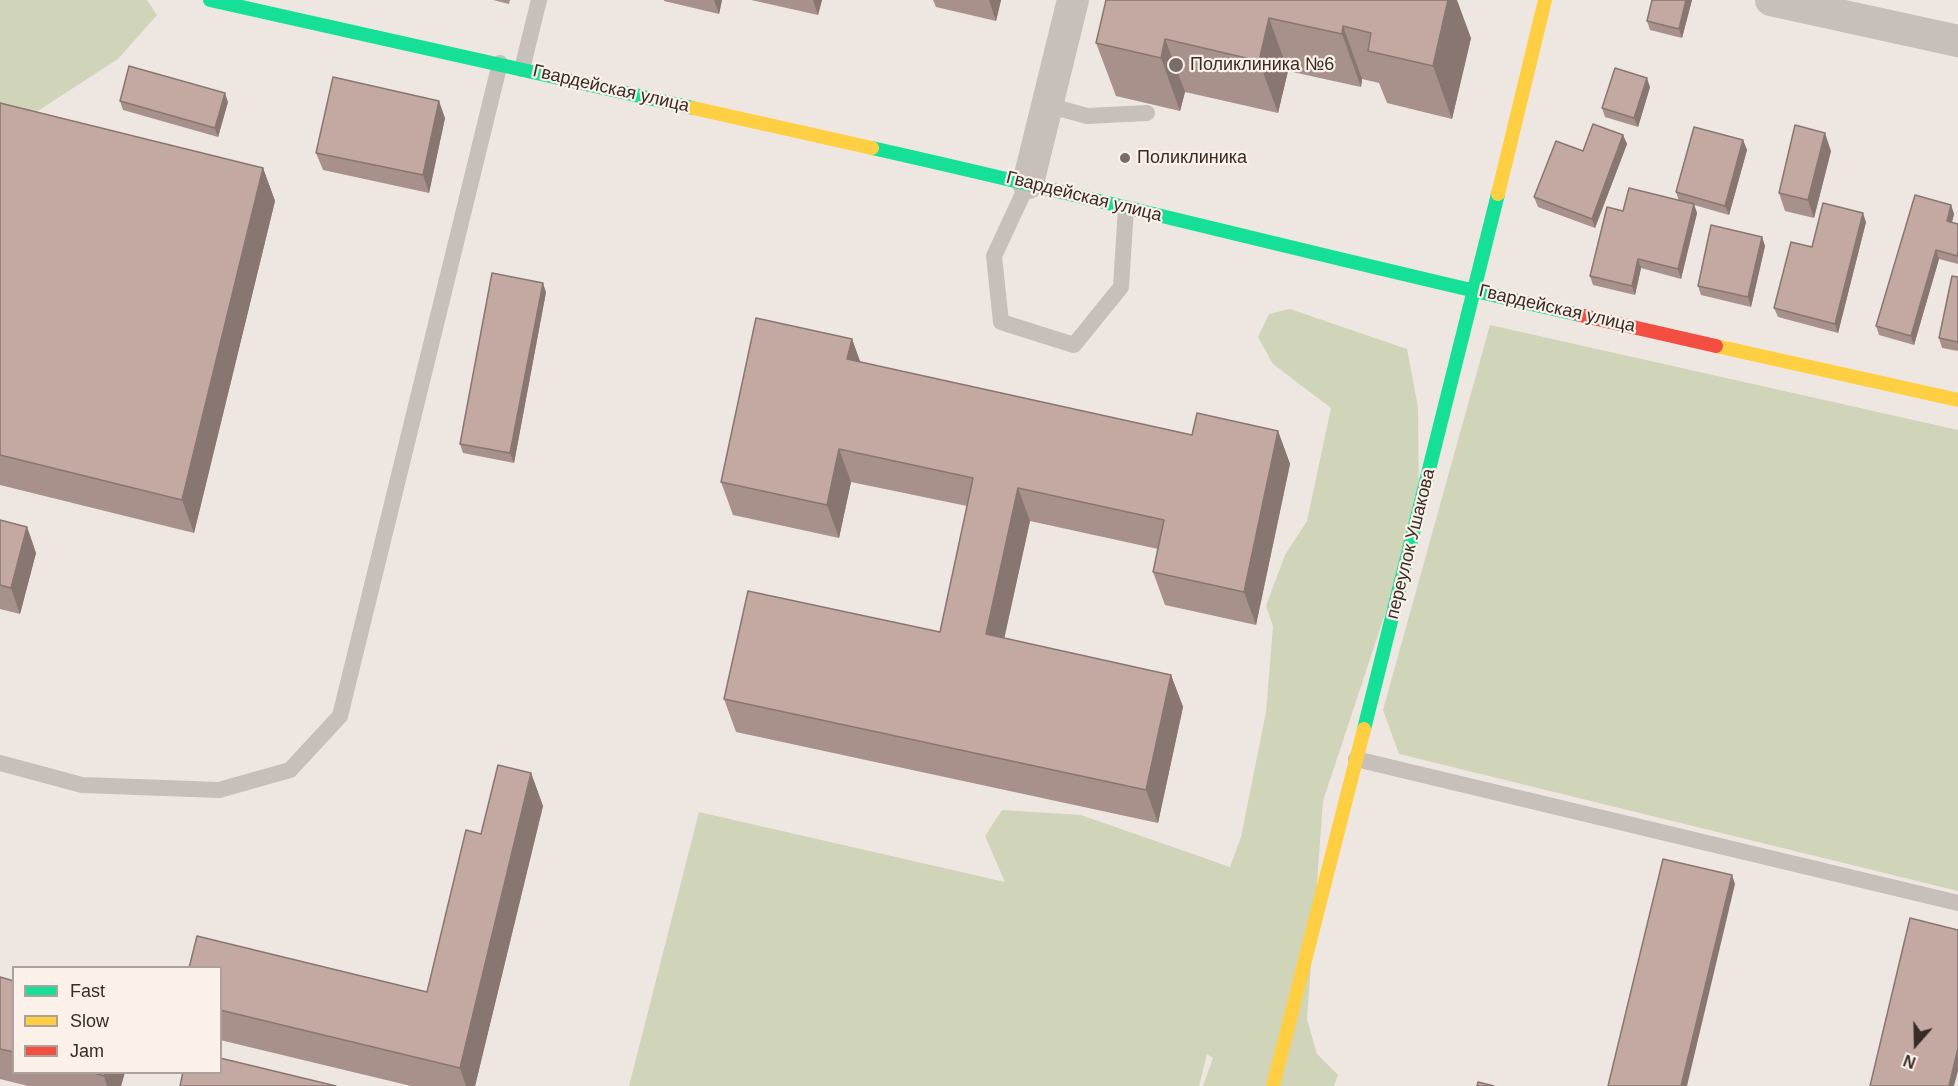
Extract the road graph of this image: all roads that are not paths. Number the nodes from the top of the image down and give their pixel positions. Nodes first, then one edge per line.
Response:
1 (210, 0) edge
2 (539, 0) edge
3 (1073, 0) edge
4 (1524, 0) edge
5 (1772, 0) edge
6 (1544, 3) edge
7 (1958, 41) edge
8 (500, 63) junction
9 (522, 69) junction
10 (1047, 105) junction
11 (1148, 113) dead end
12 (1028, 183) junction
13 (1126, 208) junction
14 (1475, 291) junction
15 (1958, 400) edge
16 (1356, 759) junction
17 (0, 763) edge
18 (1958, 903) edge
19 (1273, 1086) edge

1 - 8 street, Гвардейская улица
2 - 9 lane
3 - 10 street
4 - 6 lane
5 - 7 street
6 - 14 street, переулок Ушакова
8 - 9 street, Гвардейская улица
8 - 17 lane
9 - 12 street, Гвардейская улица
10 - 11 lane
10 - 12 street
12 - 13 street, Гвардейская улица
12 - 13 lane
13 - 14 street, Гвардейская улица
14 - 15 street, Гвардейская улица
14 - 16 street, переулок Ушакова
16 - 18 lane
16 - 19 street, переулок Ушакова

